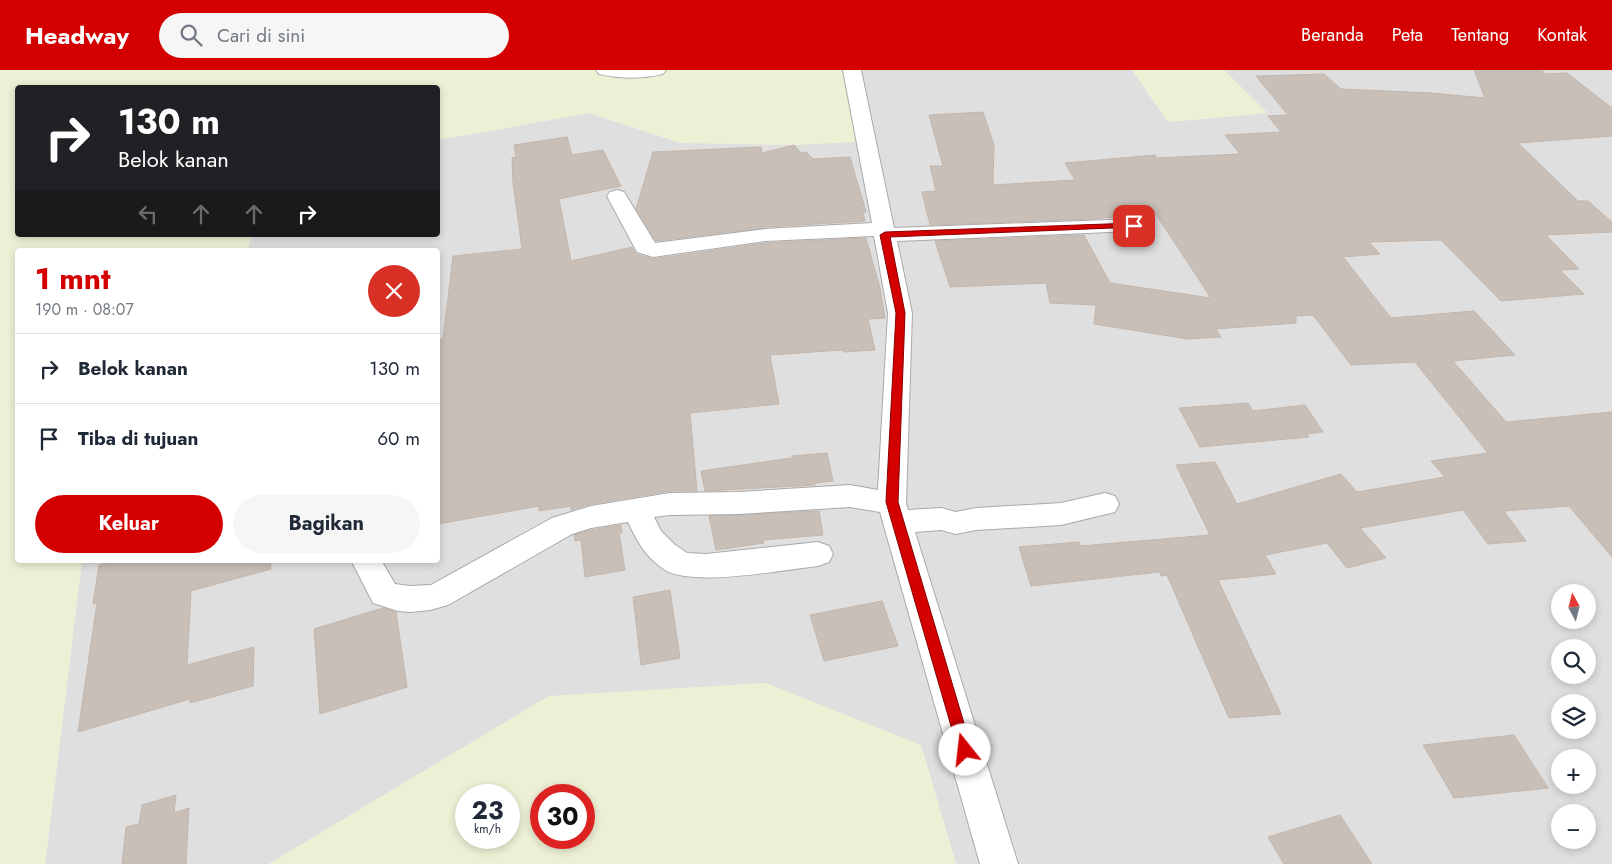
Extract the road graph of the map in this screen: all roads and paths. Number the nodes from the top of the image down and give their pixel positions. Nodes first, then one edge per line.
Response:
1 (605, 70) edge
2 (657, 70) edge
3 (852, 70) edge
4 (617, 196) dead end
5 (1134, 226) dead end
6 (884, 232) junction
7 (1105, 504) dead end
8 (636, 510) junction
9 (899, 515) junction
10 (818, 554) dead end
11 (368, 563) edge
12 (999, 864) edge

1 - 2 street
3 - 6 street
4 - 6 street
5 - 6 street
6 - 9 street
7 - 9 street
8 - 9 street
8 - 10 street
8 - 11 street
9 - 12 street

